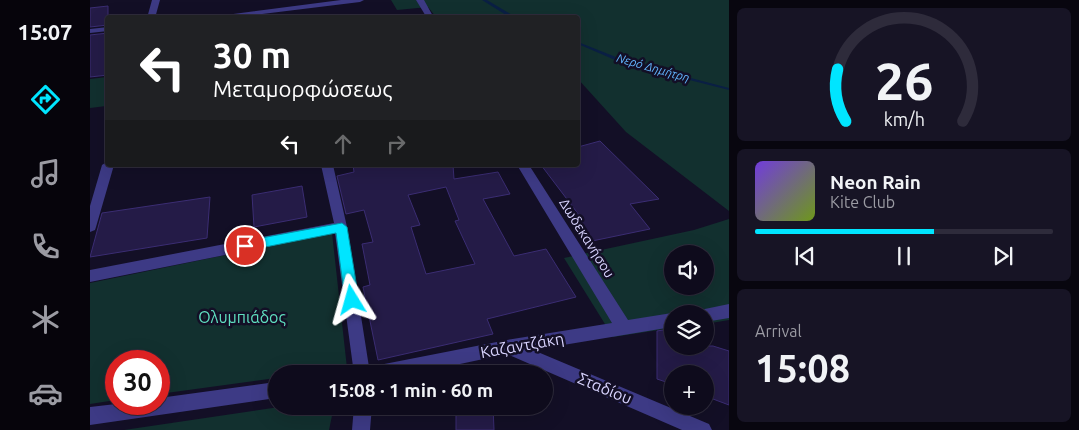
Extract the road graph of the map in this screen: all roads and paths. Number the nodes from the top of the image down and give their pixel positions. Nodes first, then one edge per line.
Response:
1 (156, 0) edge
2 (360, 0) edge
3 (420, 0) edge
4 (296, 4) edge
5 (152, 15) edge
6 (225, 15) edge
7 (429, 15) edge
8 (105, 29) edge
9 (90, 31) edge
10 (107, 167) edge
11 (327, 167) edge
12 (524, 167) edge
13 (90, 227) edge
14 (342, 227) junction
15 (90, 276) edge
16 (729, 311) edge
17 (714, 314) edge
18 (664, 321) edge
19 (624, 328) junction
20 (507, 347) junction
21 (361, 365) edge
22 (417, 365) edge
23 (268, 391) edge
24 (362, 415) edge
25 (90, 416) edge
26 (361, 430) edge
27 (703, 430) edge

1 - 5 street
2 - 4 street
3 - 7 street
4 - 6 street
8 - 9 street
10 - 13 street
11 - 14 street
12 - 19 street, Δωδεκανήσου
14 - 15 street
14 - 21 street
16 - 17 street
18 - 19 street, Καζαντζάκη
19 - 20 street, Καζαντζάκη
20 - 22 street, Καζαντζάκη
20 - 27 street, Σταδίου
23 - 25 street
24 - 26 street

